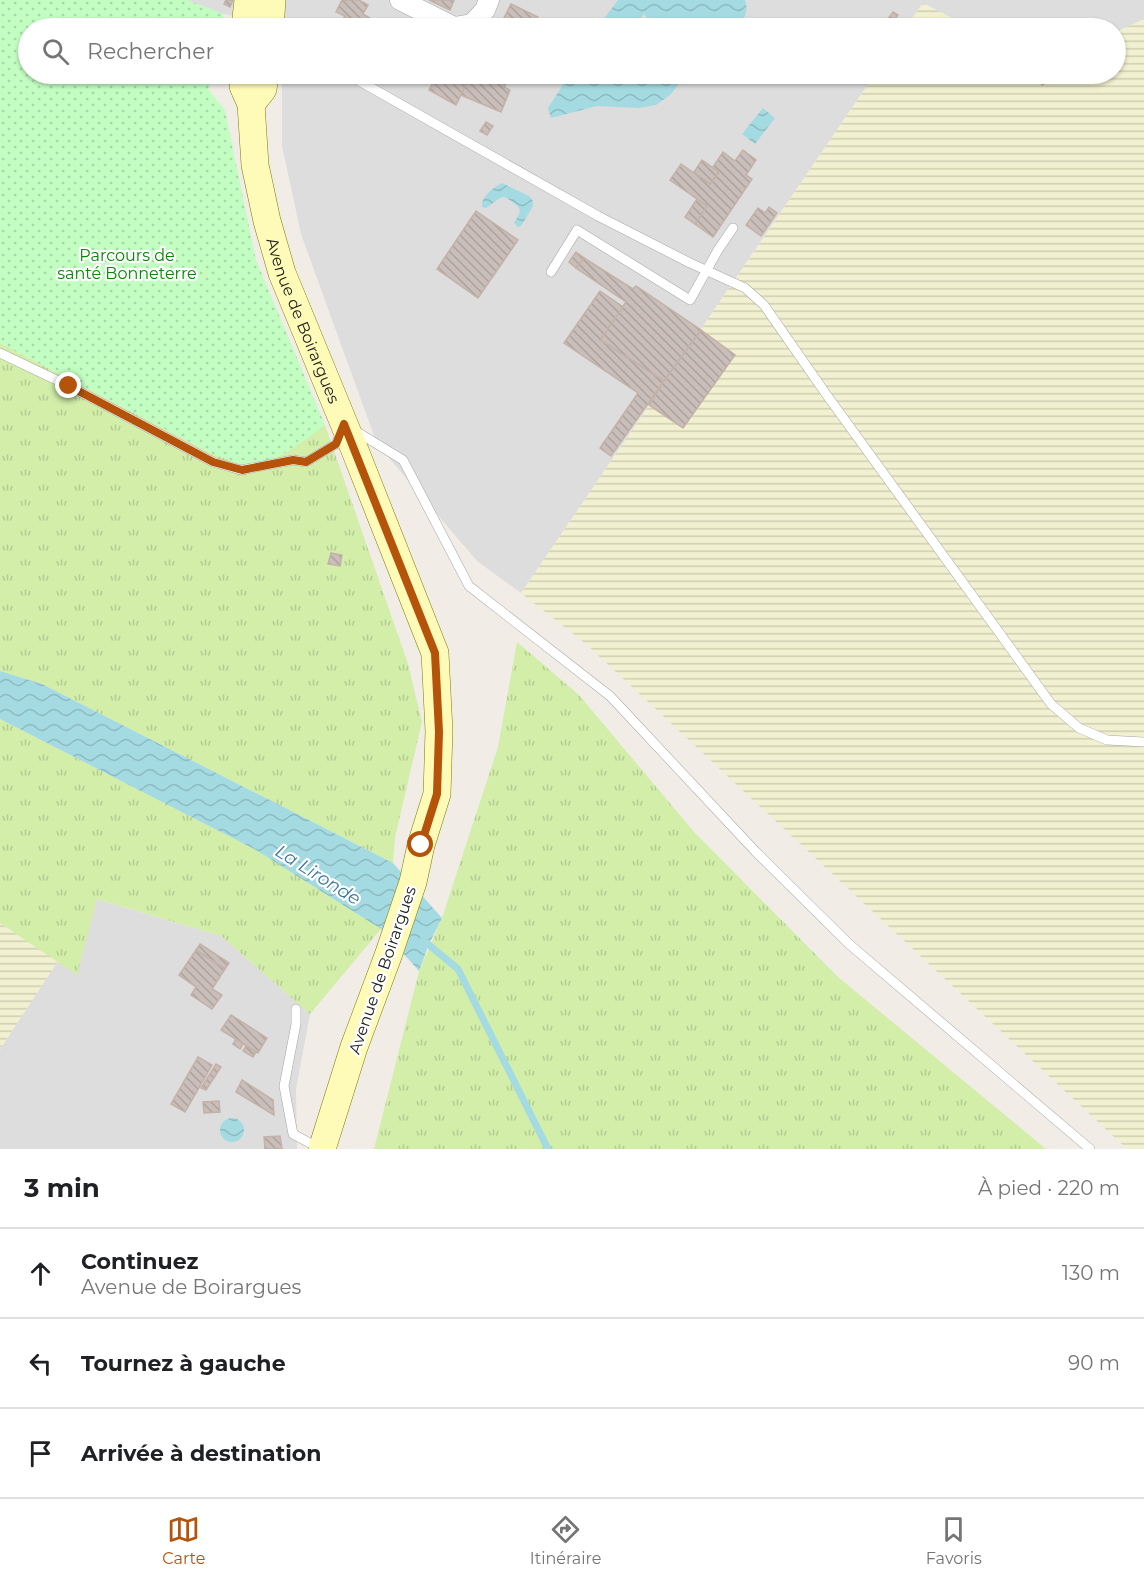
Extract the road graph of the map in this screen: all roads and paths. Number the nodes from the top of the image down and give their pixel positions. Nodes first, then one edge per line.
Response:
1 (272, 0) edge
2 (400, 0) edge
3 (489, 0) edge
4 (256, 18) edge
5 (436, 18) edge
6 (477, 18) edge
7 (243, 84) edge
8 (264, 84) edge
9 (365, 84) edge
10 (251, 104) junction
11 (733, 228) dead end
12 (707, 271) junction
13 (551, 272) dead end
14 (0, 353) edge
15 (344, 424) junction
16 (1144, 742) edge
17 (296, 1009) dead end
18 (321, 1149) edge
19 (1090, 1149) edge

1 - 4 main road
2 - 5 street
3 - 6 street
7 - 10 main road, Avenue de Boirargues
8 - 10 main road
9 - 12 lane
10 - 15 main road, Avenue de Boirargues
11 - 12 lane
12 - 13 lane
12 - 16 lane
14 - 15 lane
15 - 18 main road, Avenue de Boirargues
15 - 19 lane
17 - 18 lane

